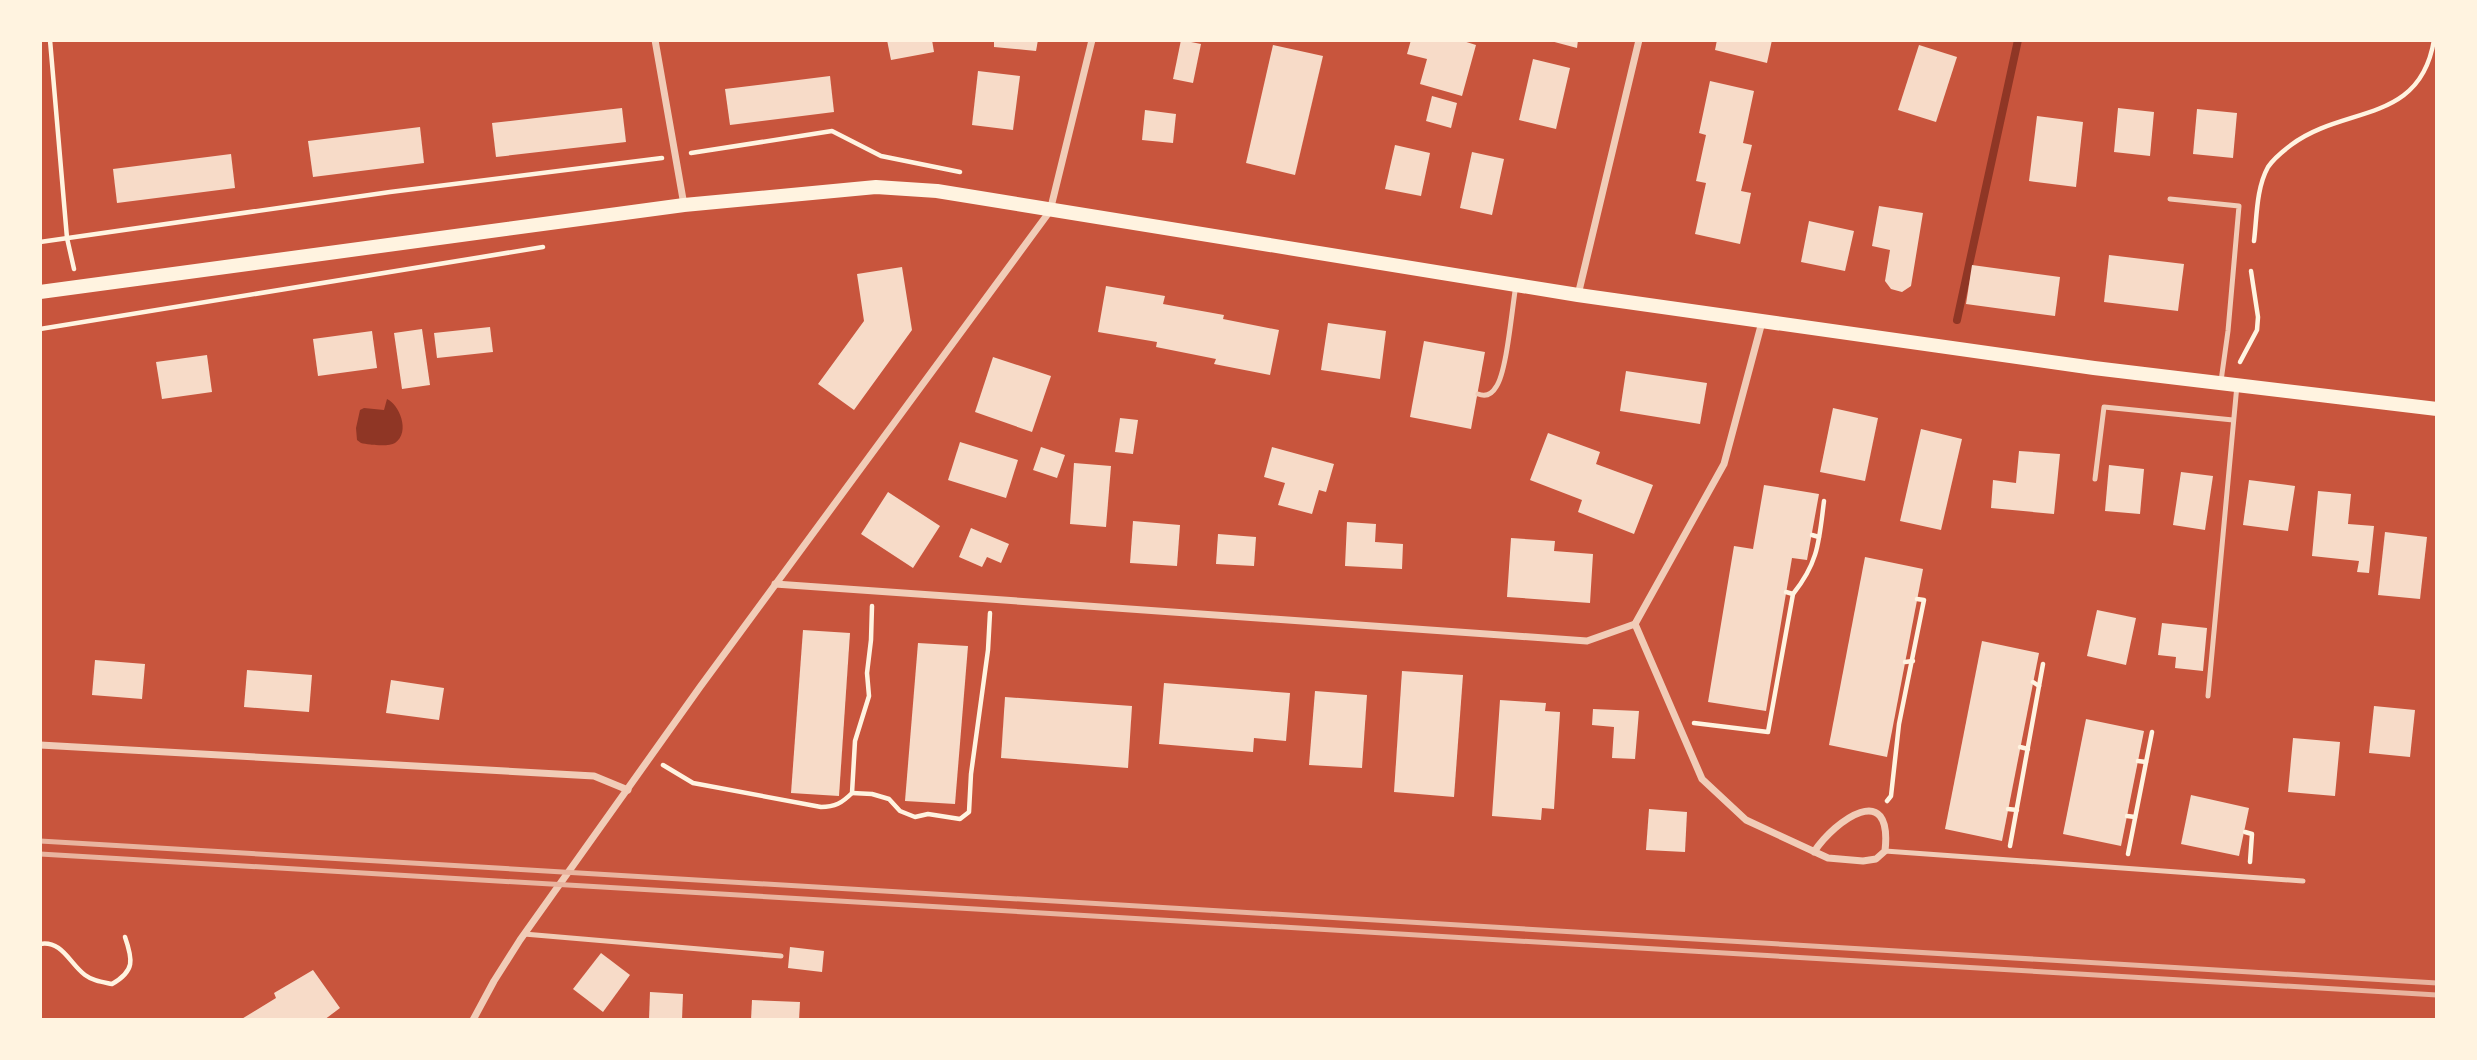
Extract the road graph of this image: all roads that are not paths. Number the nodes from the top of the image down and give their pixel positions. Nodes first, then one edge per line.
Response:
1 (655, 40) edge
2 (1092, 40) edge
3 (1639, 40) edge
4 (2169, 199) dead end
5 (684, 205) junction
6 (1050, 211) junction
7 (1516, 285) junction
8 (40, 292) edge
9 (1578, 295) junction
10 (1762, 322) junction
11 (2221, 384) junction
12 (2237, 385) junction
13 (1478, 394) dead end
14 (2437, 409) edge
15 (2233, 420) junction
16 (2095, 479) dead end
17 (775, 584) junction
18 (1635, 624) junction
19 (2208, 696) dead end
20 (40, 745) edge
21 (628, 790) junction
22 (1885, 851) junction
23 (1814, 852) junction
24 (2303, 881) dead end
25 (522, 937) junction
26 (782, 956) dead end
27 (473, 1020) edge

1 - 5 street
2 - 6 street
3 - 9 street
4 - 11 lane
5 - 6 main road
5 - 8 main road
6 - 7 main road
6 - 17 street
7 - 9 main road
7 - 13 lane
9 - 10 main road
10 - 11 main road
10 - 18 street
11 - 12 main road
12 - 14 main road
12 - 15 lane
15 - 16 lane
15 - 19 lane
17 - 18 street
17 - 21 street
18 - 23 street
20 - 21 street
21 - 25 street
22 - 23 street
22 - 23 street
22 - 24 lane
25 - 26 lane
25 - 27 street

